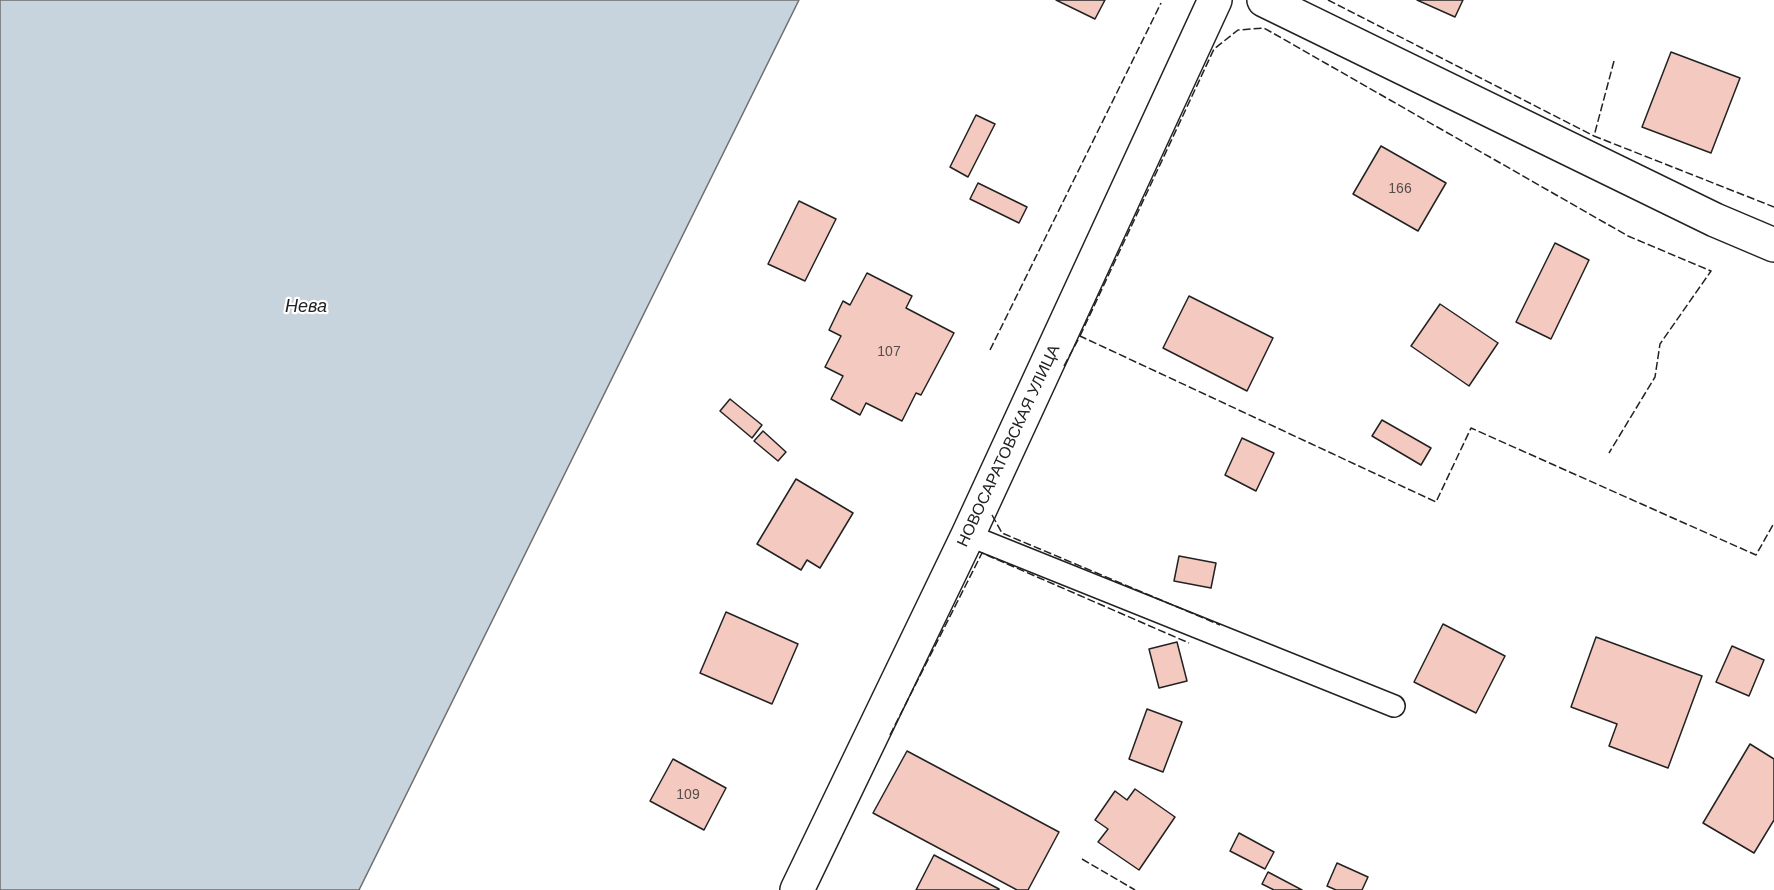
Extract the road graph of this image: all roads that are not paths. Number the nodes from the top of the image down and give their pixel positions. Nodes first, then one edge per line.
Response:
1 (1215, 0) edge
2 (1264, 0) edge
3 (1774, 245) edge
4 (968, 535) junction
5 (1394, 706) dead end
6 (796, 890) edge

1 - 4 street, НОВОСАРАТОВСКАЯ УЛИЦА
2 - 3 street
4 - 5 lane
4 - 6 street, НОВОСАРАТОВСКАЯ УЛИЦА

